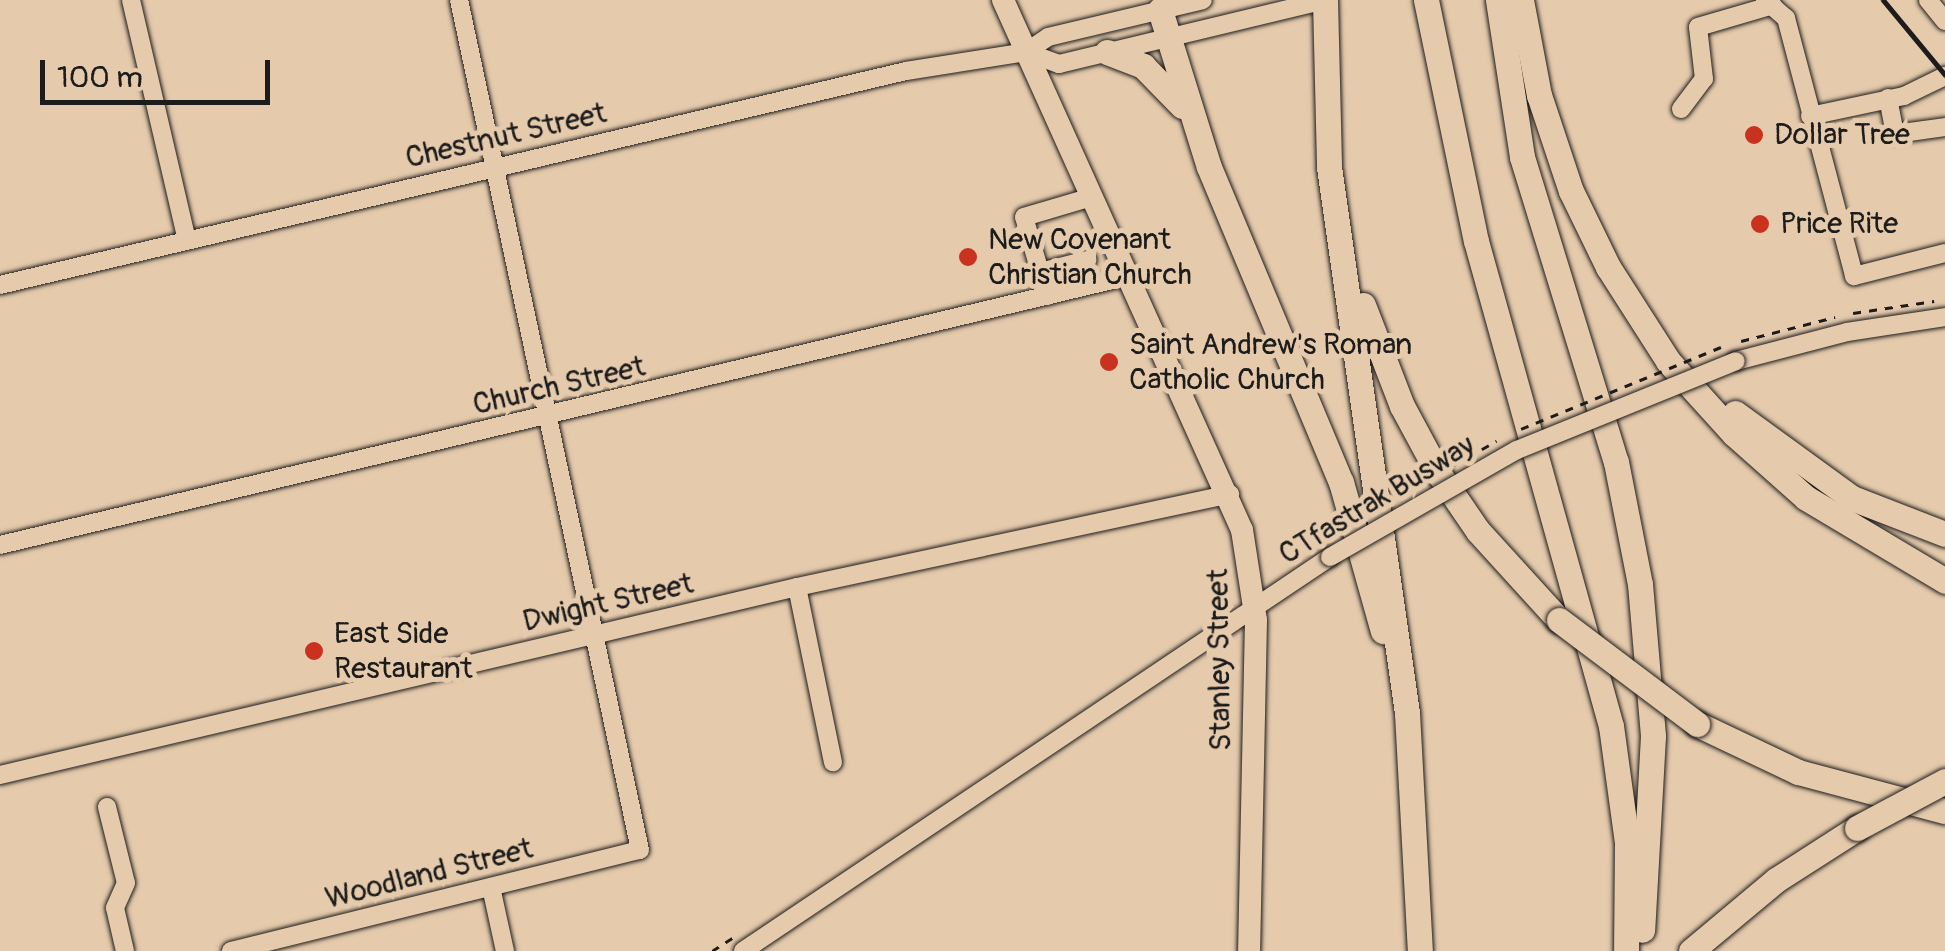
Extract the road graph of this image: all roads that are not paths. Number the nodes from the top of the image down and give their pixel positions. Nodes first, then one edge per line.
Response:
1 (131, 0) edge
2 (459, 0) edge
3 (1002, 0) edge
4 (1203, 0) edge
5 (1325, 0) edge
6 (1426, 0) edge
7 (1498, 0) edge
8 (1521, 0) edge
9 (1928, 0) edge
10 (1769, 2) edge
11 (1160, 10) junction
12 (1945, 21) edge
13 (1168, 38) junction
14 (1026, 52) junction
15 (1107, 52) junction
16 (1945, 76) edge
17 (1888, 98) junction
18 (1681, 108) dead end
19 (1810, 116) junction
20 (1193, 122) junction
21 (1945, 126) edge
22 (495, 166) junction
23 (1092, 197) junction
24 (1338, 229) junction
25 (187, 241) junction
26 (1597, 246) junction
27 (1945, 253) edge
28 (1087, 260) dead end
29 (1040, 272) junction
30 (1129, 276) junction
31 (0, 285) edge
32 (1047, 296) junction
33 (1945, 317) edge
34 (551, 416) junction
35 (1230, 494) junction
36 (1945, 534) edge
37 (0, 545) edge
38 (1945, 581) edge
39 (797, 587) junction
40 (1255, 608) junction
41 (594, 634) junction
42 (832, 762) dead end
43 (0, 776) edge
44 (1945, 781) edge
45 (106, 806) dead end
46 (1945, 812) edge
47 (1416, 819) junction
48 (491, 887) junction
49 (125, 951) edge
50 (231, 951) edge
51 (505, 951) edge
52 (743, 951) edge
53 (1249, 951) edge
54 (1420, 951) edge
55 (1626, 951) edge
56 (1639, 951) edge
57 (1691, 951) edge

1 - 25 street
2 - 22 street
3 - 14 main road, Stanley Street
4 - 11 street, Chestnut Street
5 - 13 street, Chestnut Street
5 - 24 highway
6 - 55 highway
7 - 56 highway
8 - 26 highway
9 - 12 street
10 - 18 street
10 - 19 street
11 - 13 highway
11 - 14 street, Chestnut Street
13 - 15 street, Chestnut Street
13 - 20 highway
14 - 15 street, Chestnut Street
14 - 22 street, Chestnut Street
14 - 23 main road, Stanley Street
15 - 20 highway
16 - 17 street
17 - 19 street
17 - 21 street
19 - 27 street
20 - 47 highway
22 - 25 street, Chestnut Street
22 - 34 street
23 - 29 street
23 - 30 main road, Stanley Street
24 - 46 highway, bridge
24 - 47 highway
25 - 31 street, Chestnut Street
26 - 36 highway
26 - 38 highway
28 - 29 street
29 - 32 street
30 - 32 street, Church Street
30 - 35 main road, Stanley Street
32 - 34 street, Church Street
33 - 40 street, CTfastrak Busway, bridge
34 - 37 street, Church Street
34 - 41 street
35 - 39 street, Dwight Street
35 - 40 main road, Stanley Street
39 - 41 street, Dwight Street
39 - 42 street
40 - 52 street, CTfastrak Busway
40 - 53 main road, Stanley Street
41 - 43 street, Dwight Street
41 - 48 street, Woodland Street
44 - 57 highway, bridge
45 - 49 street
47 - 54 highway
48 - 50 street, Woodland Street
48 - 51 street

